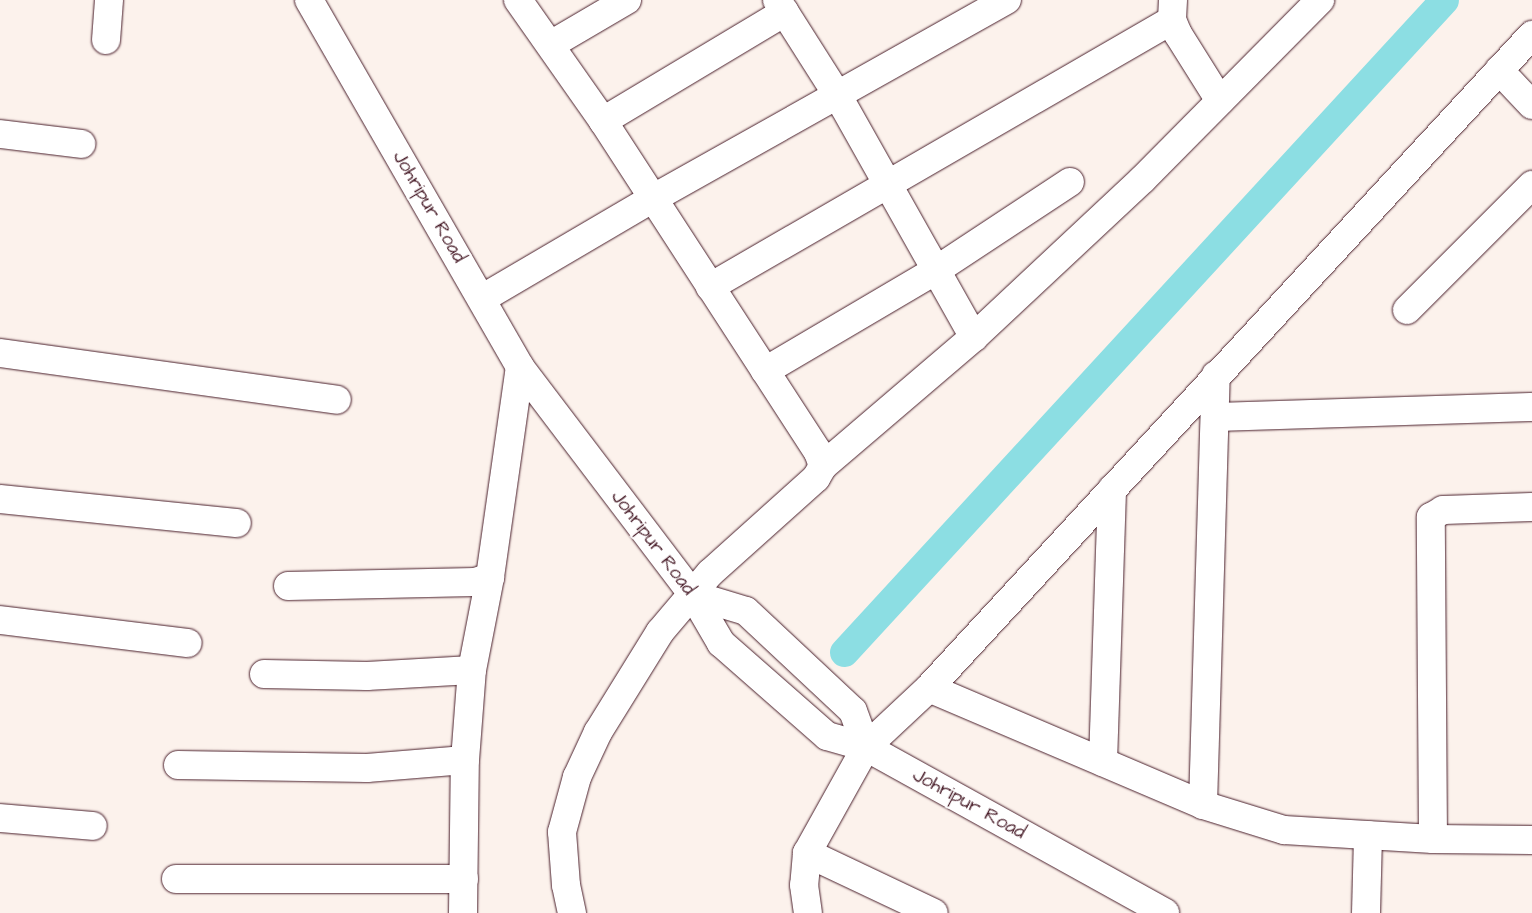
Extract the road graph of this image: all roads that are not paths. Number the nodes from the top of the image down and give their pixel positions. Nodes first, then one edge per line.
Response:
1 (109, 0) edge
2 (309, 0) edge
3 (518, 0) edge
4 (627, 0) edge
5 (1007, 0) edge
6 (1320, 0) edge
7 (781, 6) edge
8 (1173, 10) edge
9 (1532, 34) edge
10 (106, 40) dead end
11 (552, 44) junction
12 (1499, 70) junction
13 (838, 96) junction
14 (1220, 101) junction
15 (1532, 105) edge
16 (603, 120) junction
17 (0, 134) edge
18 (81, 144) dead end
19 (1070, 182) dead end
20 (889, 184) junction
21 (1532, 185) edge
22 (652, 199) junction
23 (938, 269) junction
24 (710, 287) junction
25 (483, 298) junction
26 (1407, 310) dead end
27 (974, 336) junction
28 (0, 353) edge
29 (520, 367) junction
30 (765, 371) junction
31 (1216, 376) junction
32 (338, 400) dead end
33 (1532, 407) edge
34 (1215, 418) junction
35 (823, 466) junction
36 (1112, 489) junction
37 (0, 499) edge
38 (1532, 508) edge
39 (237, 522) dead end
40 (490, 577) junction
41 (288, 586) dead end
42 (693, 595) junction
43 (0, 620) edge
44 (188, 643) dead end
45 (472, 670) junction
46 (264, 674) dead end
47 (929, 688) junction
48 (866, 746) junction
49 (464, 760) junction
50 (1103, 762) junction
51 (178, 765) dead end
52 (1203, 805) junction
53 (0, 818) edge
54 (93, 826) dead end
55 (1368, 835) junction
56 (1432, 839) junction
57 (1532, 840) edge
58 (807, 853) junction
59 (464, 879) junction
60 (176, 880) dead end
61 (463, 913) edge
62 (572, 913) edge
63 (808, 913) edge
64 (934, 913) edge
65 (1165, 913) edge
66 (1366, 913) edge

1 - 10 street
2 - 25 street, Johripur Road
3 - 11 street
4 - 11 street
5 - 13 street
6 - 14 street
7 - 13 street
7 - 16 street
8 - 14 street
8 - 20 street
9 - 12 street
11 - 16 street
12 - 15 street
12 - 31 street
13 - 20 street
13 - 22 street
14 - 27 street
16 - 22 street
17 - 18 street
19 - 23 street
20 - 23 street
20 - 24 street
21 - 26 street
22 - 24 street
22 - 25 street
23 - 27 street
23 - 30 street
24 - 30 street
25 - 29 street, Johripur Road
27 - 35 street
28 - 32 street
29 - 40 street
29 - 42 street, Johripur Road
30 - 35 street
31 - 34 street
31 - 36 street
33 - 34 street
34 - 52 street
35 - 42 street
36 - 47 street
36 - 50 street
37 - 39 street
38 - 56 street
40 - 41 street
40 - 45 street
42 - 48 street, Johripur Road
42 - 48 street
42 - 62 street
43 - 44 street
45 - 46 street
45 - 49 street
47 - 48 street
47 - 50 street
48 - 58 street
48 - 65 street, Johripur Road
49 - 51 street
49 - 59 street
50 - 52 street
52 - 55 street
53 - 54 street
55 - 56 street
55 - 66 street
56 - 57 street
58 - 63 street
58 - 64 street
59 - 60 street
59 - 61 street

